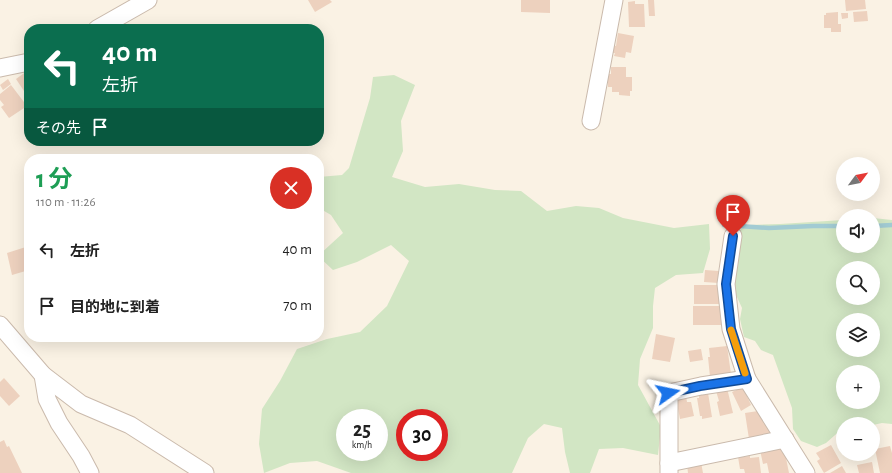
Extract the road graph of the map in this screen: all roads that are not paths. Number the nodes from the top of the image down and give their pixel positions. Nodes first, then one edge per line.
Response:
1 (148, 0) edge
2 (614, 0) edge
3 (106, 24) edge
4 (24, 63) edge
5 (0, 68) edge
6 (591, 121) dead end
7 (733, 236) dead end
8 (0, 325) edge
9 (43, 375) junction
10 (747, 379) junction
11 (785, 439) junction
12 (669, 468) edge
13 (90, 473) edge
14 (205, 473) edge
15 (806, 473) edge

1 - 3 street
2 - 6 street
4 - 5 street
7 - 10 street
8 - 9 street
9 - 13 street
9 - 14 street
10 - 11 street
10 - 12 street
11 - 12 street
11 - 15 street

